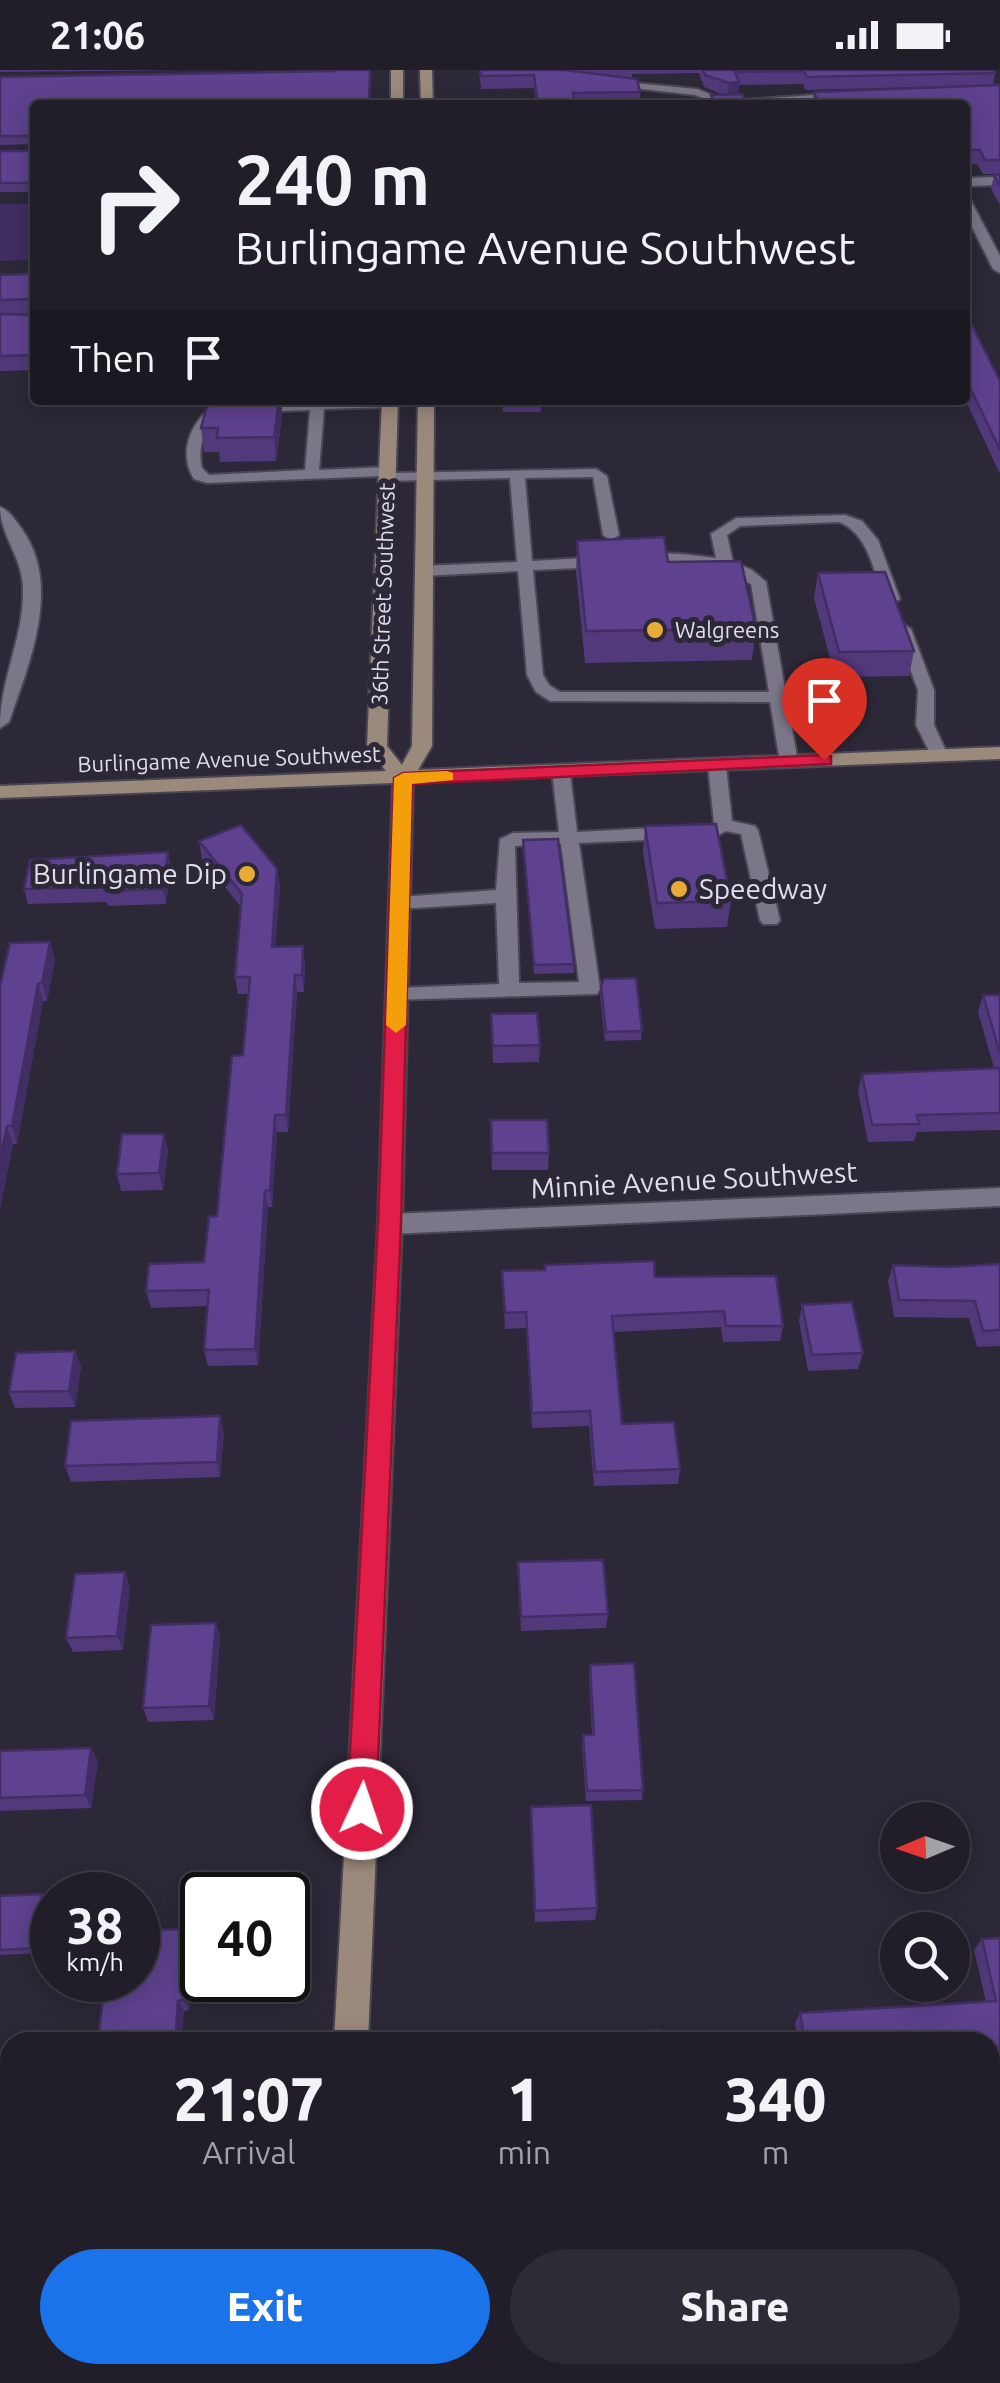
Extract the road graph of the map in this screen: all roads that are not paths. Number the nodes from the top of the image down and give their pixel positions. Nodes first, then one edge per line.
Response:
1 (397, 70) edge
2 (426, 70) edge
3 (592, 80) edge
4 (861, 96) edge
5 (397, 100) edge
6 (427, 100) edge
7 (712, 100) edge
8 (790, 100) edge
9 (1000, 181) edge
10 (970, 182) edge
11 (970, 211) edge
12 (1000, 269) edge
13 (317, 405) joint
14 (390, 405) edge
15 (426, 405) edge
16 (312, 472) junction
17 (388, 474) junction
18 (517, 474) junction
19 (426, 477) junction
20 (386, 510) junction
21 (0, 512) edge
22 (611, 535) edge
23 (725, 563) junction
24 (525, 566) junction
25 (424, 571) junction
26 (778, 697) junction
27 (0, 722) edge
28 (1000, 753) edge
29 (939, 755) junction
30 (788, 762) junction
31 (717, 766) junction
32 (561, 772) junction
33 (403, 778) junction
34 (0, 792) edge
35 (723, 825) junction
36 (570, 838) junction
37 (506, 896) junction
38 (400, 902) junction
39 (770, 920) dead end
40 (509, 990) junction
41 (397, 995) junction
42 (1000, 1197) edge
43 (390, 1224) junction
44 (350, 2032) edge

1 - 5 street
2 - 6 street
3 - 7 street
4 - 8 street
9 - 10 street
11 - 12 street
13 - 16 lane
13 - 16 lane
14 - 17 street, 36th Street Southwest
15 - 19 street, 36th Street Southwest
16 - 17 lane
17 - 19 lane
17 - 20 street, 36th Street Southwest
18 - 19 lane
18 - 22 lane
18 - 24 lane
19 - 25 street, 36th Street Southwest
20 - 25 street
20 - 33 street, 36th Street Southwest
21 - 27 street
23 - 24 lane
23 - 26 lane
23 - 29 lane
24 - 25 lane
24 - 26 lane
25 - 33 street, 36th Street Southwest
26 - 30 lane
28 - 29 street, Burlingame Avenue Southwest
29 - 30 street, Burlingame Avenue Southwest
30 - 31 street, Burlingame Avenue Southwest
31 - 32 street, Burlingame Avenue Southwest
31 - 35 lane
32 - 33 street, Burlingame Avenue Southwest
32 - 36 lane
33 - 34 street, Burlingame Avenue Southwest
33 - 38 street, 36th Street Southwest
35 - 36 lane
35 - 39 lane
36 - 37 lane
36 - 40 lane
37 - 38 lane
37 - 40 lane
38 - 41 street, 36th Street Southwest
40 - 41 lane
41 - 43 street, 36th Street Southwest
42 - 43 street, Minnie Avenue Southwest
43 - 44 street, 36th Street Southwest

